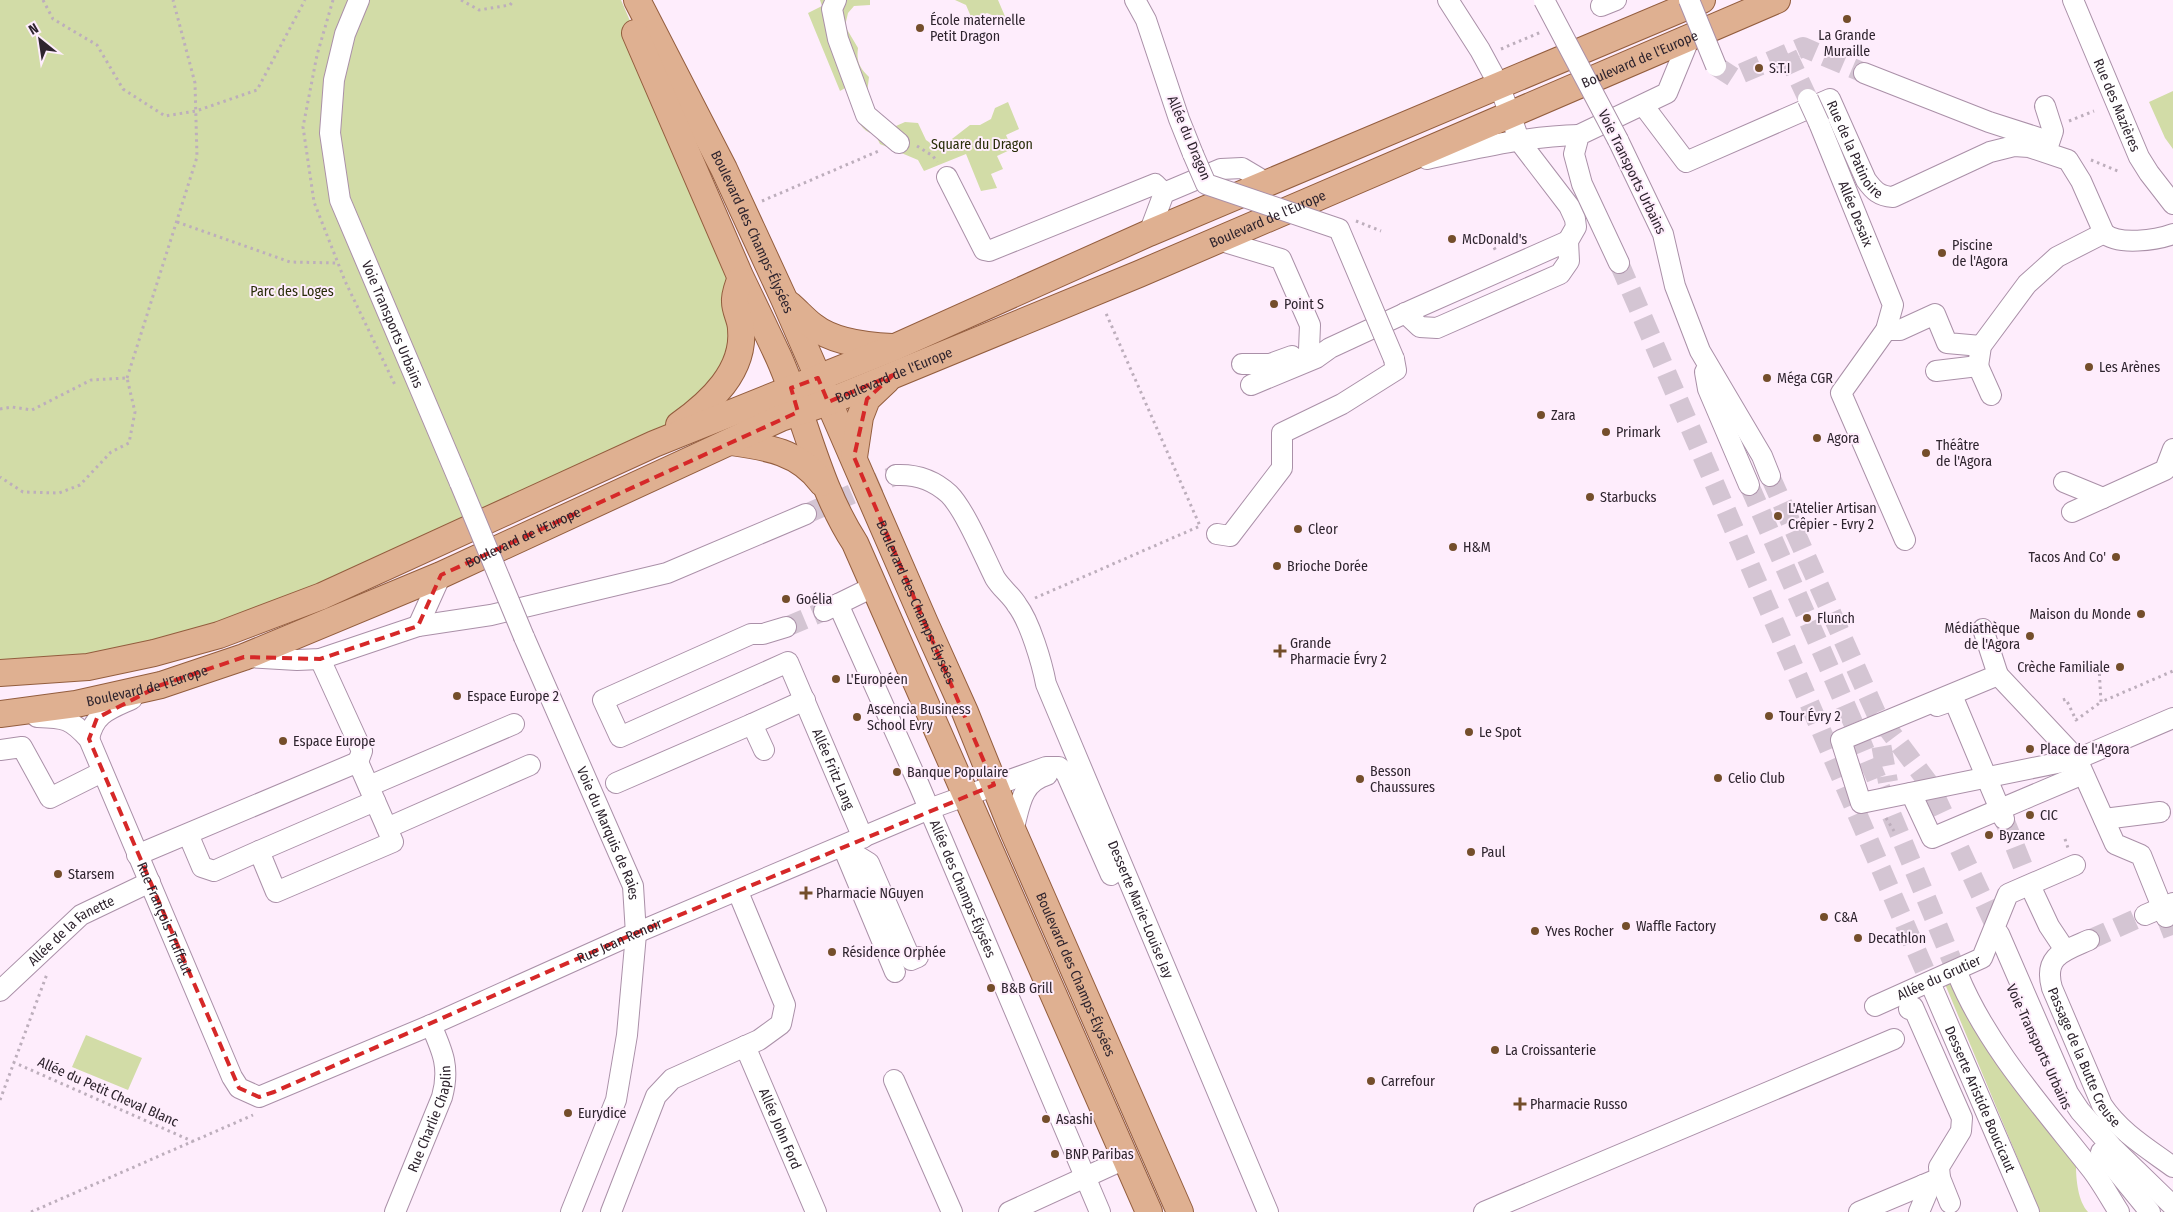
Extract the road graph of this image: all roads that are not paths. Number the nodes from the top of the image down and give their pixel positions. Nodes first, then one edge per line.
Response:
1 (359, 0) edge
2 (620, 0) edge
3 (637, 0) edge
4 (836, 0) edge
5 (1134, 0) edge
6 (1448, 0) edge
7 (1544, 0) edge
8 (1689, 0) edge
9 (1702, 0) edge
10 (1777, 0) edge
11 (2073, 0) edge
12 (1690, 37) junction
13 (1716, 66) tunnel mouth
14 (1864, 73) tunnel mouth
15 (1499, 85) junction
16 (1808, 99) tunnel mouth
17 (1643, 105) junction
18 (2045, 106) dead end
19 (1510, 113) junction
20 (1579, 135) junction
21 (1520, 142) junction
22 (898, 143) road end
23 (2042, 145) junction
24 (1384, 169) junction
25 (947, 177) road end
26 (1269, 184) junction
27 (1164, 193) junction
28 (2173, 204) edge
29 (1149, 233) junction
30 (2104, 233) junction
31 (1572, 234) junction
32 (2173, 234) edge
33 (1607, 238) junction
34 (1218, 240) junction
35 (1619, 263) tunnel mouth
36 (741, 276) junction
37 (784, 299) junction
38 (1405, 313) junction
39 (1886, 330) junction
40 (1980, 346) junction
41 (895, 348) junction
42 (1330, 348) junction
43 (1309, 350) junction
44 (1700, 351) junction
45 (1242, 364) dead end
46 (1978, 366) junction
47 (1936, 371) dead end
48 (893, 375) junction
49 (818, 378) junction
50 (1251, 385) dead end
51 (1992, 395) dead end
52 (795, 400) junction
53 (828, 402) junction
54 (731, 442) junction
55 (654, 444) junction
56 (2173, 449) edge
57 (854, 457) junction
58 (896, 475) tunnel mouth
59 (1770, 476) tunnel mouth
60 (2064, 482) dead end
61 (1749, 485) tunnel mouth
62 (830, 494) junction
63 (2103, 498) junction
64 (2072, 512) dead end
65 (806, 514) tunnel mouth
66 (1217, 534) dead end
67 (1905, 540) dead end
68 (441, 575) junction
69 (875, 586) junction
70 (418, 626) junction
71 (786, 627) tunnel mouth
72 (1983, 629) dead end
73 (524, 637) joint
74 (244, 657) junction
75 (320, 659) junction
76 (0, 673) edge
77 (1998, 674) junction
78 (161, 685) junction
79 (805, 700) junction
80 (1928, 709) dead end
81 (0, 714) edge
82 (2173, 718) edge
83 (514, 724) dead end
84 (752, 724) junction
85 (89, 739) junction
86 (0, 750) edge
87 (764, 750) dead end
88 (358, 762) junction
89 (530, 766) dead end
90 (2080, 766) junction
91 (102, 772) junction
92 (1987, 778) junction
93 (616, 783) dead end
94 (994, 785) junction
95 (372, 793) junction
96 (1911, 793) junction
97 (965, 795) junction
98 (929, 809) junction
99 (2160, 812) dead end
100 (2002, 814) junction
101 (2104, 819) junction
102 (387, 828) junction
103 (1013, 831) junction
104 (188, 834) junction
105 (863, 838) junction
106 (843, 847) junction
107 (259, 850) junction
108 (137, 854) junction
109 (2075, 865) dead end
110 (1111, 875) junction
111 (150, 882) junction
112 (1132, 887) junction
113 (738, 892) junction
114 (2034, 894) tunnel mouth
115 (2161, 911) tunnel mouth
116 (636, 934) junction
117 (2089, 940) tunnel mouth
118 (2065, 950) junction
119 (918, 957) dead end
120 (895, 972) dead end
121 (1932, 987) tunnel mouth
122 (0, 991) edge
123 (1875, 1006) dead end
124 (1909, 1009) dead end
125 (431, 1025) junction
126 (1894, 1039) dead end
127 (745, 1046) junction
128 (894, 1080) dead end
129 (253, 1095) joint
130 (1125, 1159) junction
131 (2173, 1167) edge
132 (1086, 1178) junction
133 (2118, 1180) junction
134 (2150, 1183) junction
135 (1914, 1192) edge
136 (1950, 1203) dead end
137 (2173, 1206) edge
138 (395, 1212) edge
139 (571, 1212) edge
140 (611, 1212) edge
141 (816, 1212) edge
142 (952, 1212) edge
143 (1009, 1212) edge
144 (1100, 1212) edge
145 (1150, 1212) edge
146 (1180, 1212) edge
147 (1268, 1212) edge
148 (1484, 1212) edge
149 (1859, 1212) edge
150 (1910, 1212) edge
151 (1920, 1212) edge
152 (2029, 1212) edge
153 (2119, 1212) edge
154 (2150, 1212) edge

1 - 73 street, Voie Transports Urbains, bridge
2 - 36 main road, Boulevard des Champs-Élysées
3 - 37 main road, Boulevard des Champs-Élysées
4 - 22 street
5 - 66 street, Allée du Dragon, bridge
6 - 15 street
7 - 44 street, Voie Transports Urbains, bridge
8 - 13 street, bridge
9 - 15 main road, Boulevard de l'Europe
10 - 12 main road, Boulevard de l'Europe
11 - 28 street, Rue des Mazières
12 - 17 street
12 - 19 main road, Boulevard de l'Europe
14 - 23 street
15 - 19 street
15 - 26 main road, Boulevard de l'Europe
16 - 39 street, Allée Desaix, bridge
17 - 20 street
17 - 23 street, Rue de la Patinoire
18 - 23 street
19 - 21 street
19 - 24 main road, Boulevard de l'Europe
20 - 21 street
20 - 33 street
21 - 24 street
21 - 31 street
23 - 30 street, Rue de la Patinoire
24 - 34 main road, Boulevard de l'Europe
25 - 27 street
26 - 27 street
26 - 29 main road, Boulevard de l'Europe
27 - 29 street
29 - 41 main road, Boulevard de l'Europe
30 - 32 street
30 - 40 street
31 - 33 street
31 - 38 street
31 - 38 street
33 - 35 street
34 - 43 street
34 - 48 main road, Boulevard de l'Europe
36 - 52 main road, Boulevard des Champs-Élysées
36 - 55 main road
37 - 41 main road
37 - 49 main road, Boulevard des Champs-Élysées
38 - 42 street
39 - 40 street
39 - 67 street, Allée Desaix
40 - 46 street
41 - 49 main road, Boulevard de l'Europe
42 - 43 street
42 - 50 street
43 - 45 street
44 - 59 street, Voie Transports Urbains
44 - 61 street, Voie Transports Urbains
46 - 47 street
46 - 51 street
48 - 53 main road, Boulevard de l'Europe
48 - 57 main road
49 - 52 main road, Boulevard de l'Europe
49 - 53 main road, Boulevard des Champs-Élysées
52 - 53 main road, Boulevard de l'Europe
52 - 54 main road, Boulevard de l'Europe
52 - 55 main road, Boulevard de l'Europe
52 - 62 main road, Boulevard des Champs-Élysées
53 - 57 main road, Boulevard des Champs-Élysées
54 - 62 main road
54 - 68 main road, Boulevard de l'Europe
55 - 76 main road, Boulevard de l'Europe
56 - 63 street
57 - 94 main road, Boulevard des Champs-Élysées
58 - 112 street, Desserte Marie-Louise Jay
60 - 63 street
62 - 69 main road, Boulevard des Champs-Élysées
63 - 64 street
65 - 70 street
68 - 70 street
68 - 74 main road, Boulevard de l'Europe
69 - 97 main road, Boulevard des Champs-Élysées
69 - 98 street, Allée des Champs-Élysées
70 - 75 street
71 - 79 street, Allée Fritz Lang
72 - 77 street
73 - 116 street, Voie du Marquis de Raies
74 - 75 street
74 - 78 main road, Boulevard de l'Europe
75 - 88 street
77 - 90 street
77 - 96 street
78 - 81 main road, Boulevard de l'Europe
78 - 85 street
79 - 84 street
79 - 105 street, Allée Fritz Lang
80 - 92 street
81 - 85 street, Rue François Truffaut
82 - 90 street
83 - 95 street
84 - 87 street
84 - 93 street
85 - 91 street, Rue François Truffaut
86 - 91 street
88 - 95 street
88 - 104 street
89 - 102 street
90 - 92 street
90 - 100 street
90 - 101 street
91 - 108 street, Rue François Truffaut
92 - 96 street
92 - 100 street
94 - 97 street, Rue Jean Renoir
94 - 103 main road, Boulevard des Champs-Élysées
94 - 110 street, Rue Jean Renoir
95 - 102 street
95 - 107 street
96 - 100 street
97 - 98 street, Rue Jean Renoir
97 - 130 main road, Boulevard des Champs-Élysées
98 - 105 street, Rue Jean Renoir
98 - 132 street, Allée des Champs-Élysées
99 - 101 street
101 - 115 street
102 - 107 street
103 - 110 street
103 - 146 main road, Boulevard des Champs-Élysées
104 - 107 street
104 - 108 street
105 - 106 street, Rue Jean Renoir
106 - 113 street, Rue Jean Renoir
106 - 119 street
106 - 120 street
108 - 111 street, Rue François Truffaut
109 - 123 street, Allée du Grutier
110 - 112 street
111 - 122 street, Allée de la Fanette
111 - 129 street, Rue François Truffaut
112 - 147 street, Desserte Marie-Louise Jay
113 - 116 street, Rue Jean Renoir
113 - 127 street
114 - 118 street
116 - 125 street, Rue Jean Renoir
116 - 139 street, Voie du Marquis de Raies
117 - 118 street, Passage de la Butte Creuse
118 - 131 street, Passage de la Butte Creuse
121 - 152 street, Desserte Aristide Boucicaut
124 - 135 street
125 - 129 street, Rue Jean Renoir
125 - 138 street, Rue Charlie Chaplin
126 - 148 street
127 - 140 street
127 - 141 street, Allée John Ford
128 - 142 street
130 - 132 street
130 - 145 main road, Boulevard des Champs-Élysées
132 - 143 street
132 - 144 street, Allée des Champs-Élysées
133 - 134 street
133 - 134 street, Voie Transports Urbains
133 - 153 street
133 - 153 street, Voie Transports Urbains
133 - 154 street, Voie Transports Urbains
134 - 137 street, Voie Transports Urbains
135 - 136 street
135 - 149 street
135 - 150 street
135 - 151 street

